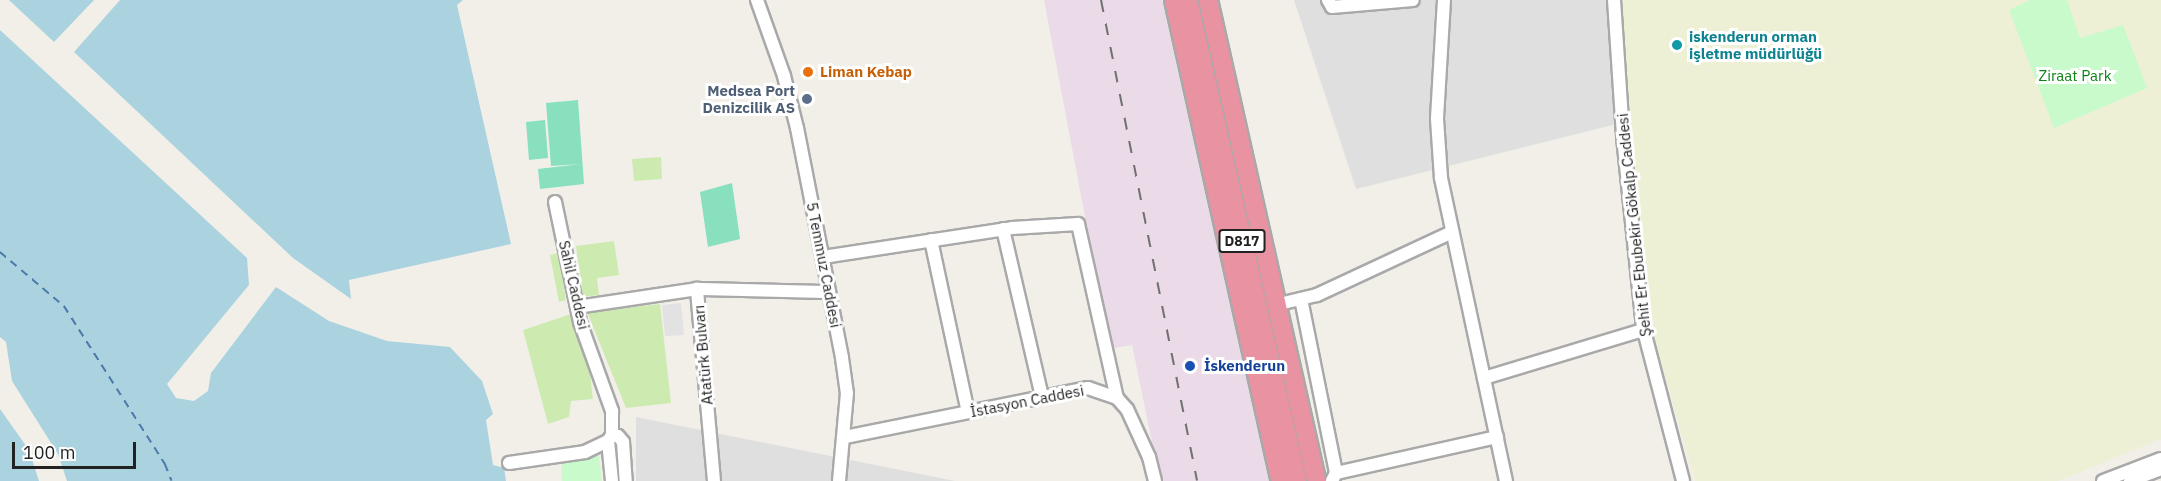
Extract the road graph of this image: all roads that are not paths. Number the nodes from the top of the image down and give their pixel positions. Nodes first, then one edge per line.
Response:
1 (757, 0) edge
2 (1174, 0) edge
3 (1188, 0) edge
4 (1208, 0) edge
5 (1328, 0) edge
6 (1413, 0) edge
7 (1444, 0) edge
8 (1614, 0) edge
9 (555, 202) dead end
10 (1003, 230) junction
11 (1452, 232) junction
12 (931, 240) junction
13 (823, 256) junction
14 (697, 289) junction
15 (829, 292) junction
16 (1301, 299) junction
17 (1275, 305) junction
18 (578, 307) junction
19 (1643, 330) junction
20 (1484, 378) junction
21 (1042, 396) junction
22 (1117, 398) junction
23 (968, 412) junction
24 (845, 437) junction
25 (1497, 437) junction
26 (610, 438) junction
27 (2161, 459) edge
28 (509, 463) dead end
29 (2161, 469) edge
30 (1334, 477) edge
31 (612, 481) edge
32 (626, 481) edge
33 (714, 481) edge
34 (839, 481) edge
35 (1155, 481) edge
36 (1281, 481) edge
37 (1297, 481) edge
38 (1316, 481) edge
39 (1506, 481) edge
40 (1683, 481) edge
41 (2103, 481) edge
42 (2130, 481) edge

1 - 13 street, 5 Temmuz Caddesi
2 - 36 highway, D817
3 - 37 highway, D817
4 - 17 highway
5 - 6 street
7 - 11 street
8 - 19 street, Şehit Er Ebubekir Gökalp Caddesi
9 - 18 street, Sahil Caddesi
10 - 12 street
10 - 21 street
10 - 22 street
11 - 16 street
11 - 20 street
12 - 13 street
12 - 23 street
13 - 15 street, 5 Temmuz Caddesi
14 - 15 street, Atatürk Bulvarı
14 - 18 street
14 - 33 street, Atatürk Bulvarı
15 - 24 street, 5 Temmuz Caddesi
16 - 17 street
16 - 30 street
17 - 38 highway
18 - 26 street, Sahil Caddesi
19 - 20 street
19 - 40 street, Şehit Er Ebubekir Gökalp Caddesi
20 - 25 street
21 - 22 street, İstasyon Caddesi
21 - 23 street, İstasyon Caddesi
22 - 35 street
23 - 24 street, İstasyon Caddesi
24 - 34 street, 5 Temmuz Caddesi
25 - 30 street
25 - 39 street
26 - 28 street
26 - 31 street, Sahil Caddesi
26 - 32 street, Sahil Caddesi
27 - 41 street
29 - 42 street

